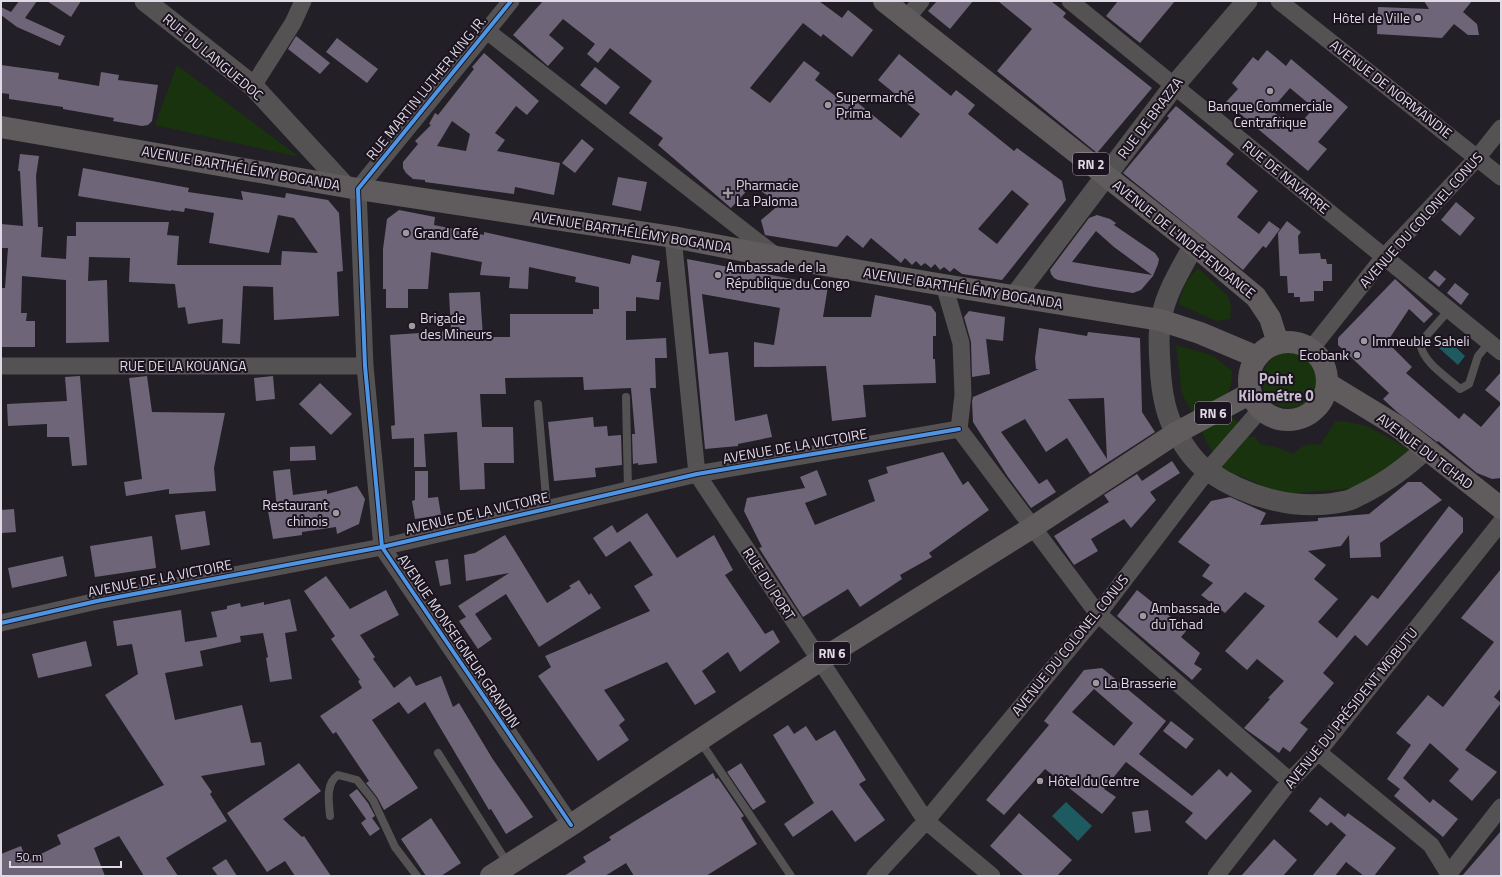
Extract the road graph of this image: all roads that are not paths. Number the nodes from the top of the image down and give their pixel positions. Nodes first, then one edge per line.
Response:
1 (145, 1) edge
2 (303, 1) edge
3 (511, 1) edge
4 (884, 1) edge
5 (921, 1) edge
6 (1070, 1) edge
7 (1247, 1) edge
8 (1279, 1) edge
9 (906, 19) junction
10 (487, 31) junction
11 (253, 86) junction
12 (1174, 86) junction
13 (1, 127) edge
14 (1501, 128) edge
15 (1478, 158) junction
16 (1106, 175) junction
17 (1501, 177) edge
18 (351, 188) junction
19 (673, 237) junction
20 (1194, 245) junction
21 (777, 257) junction
22 (1384, 257) junction
23 (944, 285) junction
24 (1015, 296) junction
25 (1449, 310) junction
26 (1160, 320) junction
27 (1278, 343) junction
28 (1495, 348) edge
29 (1311, 349) junction
30 (1257, 357) junction
31 (1, 366) edge
32 (365, 366) junction
33 (1328, 384) junction
34 (626, 397) dead end
35 (1256, 401) junction
36 (538, 404) dead end
37 (959, 430) junction
38 (1176, 433) junction
39 (1426, 449) junction
40 (1207, 471) junction
41 (697, 474) junction
42 (628, 490) junction
43 (1501, 508) edge
44 (547, 509) junction
45 (1501, 522) edge
46 (1033, 527) junction
47 (382, 547) junction
48 (1098, 614) junction
49 (1, 623) edge
50 (819, 661) junction
51 (699, 740) junction
52 (1318, 752) junction
53 (438, 753) dead end
54 (1290, 782) junction
55 (1501, 806) edge
56 (330, 816) dead end
57 (926, 821) junction
58 (571, 825) junction
59 (500, 871) edge
60 (417, 876) edge
61 (791, 876) edge
62 (875, 876) edge
63 (992, 876) edge
64 (1216, 876) edge
65 (1448, 876) edge

1 - 11 street, RUE DU LANGUEDOC
2 - 11 street
3 - 10 street, RUE MARTIN LUTHER KING JR.
4 - 9 main road, AVENUE DE L'INDÉPENDANCE / RN 2
5 - 9 street
6 - 12 street, RUE DE NAVARRE
7 - 12 street, RUE DE BRAZZA
8 - 15 street, AVENUE DE NORMANDIE
9 - 16 main road, AVENUE DE L'INDÉPENDANCE / RN 2
10 - 18 street, RUE MARTIN LUTHER KING JR.
10 - 21 street
11 - 18 street, RUE DU LANGUEDOC
12 - 16 street, RUE DE BRAZZA
12 - 22 street, RUE DE NAVARRE
13 - 18 main road, AVENUE BARTHÉLÉMY BOGANDA
14 - 15 street, AVENUE DU COLONEL CONUS
15 - 17 street, AVENUE DE NORMANDIE
15 - 22 street, AVENUE DU COLONEL CONUS
16 - 20 main road, AVENUE DE L'INDÉPENDANCE / RN 2
16 - 24 street, RUE DE BRAZZA
18 - 19 main road, AVENUE BARTHÉLÉMY BOGANDA
18 - 32 street, AVENUE MONSEIGNEUR GRANDIN
19 - 21 main road, AVENUE BARTHÉLÉMY BOGANDA
19 - 41 street, RUE DU PORT
20 - 26 street
20 - 27 main road, AVENUE DE L'INDÉPENDANCE / RN 2
21 - 23 main road, AVENUE BARTHÉLÉMY BOGANDA
22 - 25 street, RUE DE NAVARRE
22 - 29 street, AVENUE DU COLONEL CONUS
23 - 24 main road, AVENUE BARTHÉLÉMY BOGANDA
23 - 37 street
24 - 26 main road, AVENUE BARTHÉLÉMY BOGANDA
25 - 28 street, RUE DE NAVARRE
25 - 28 lane
26 - 30 main road, AVENUE BARTHÉLÉMY BOGANDA
26 - 38 street
27 - 29 main road
27 - 30 main road
29 - 33 main road
30 - 35 main road
31 - 32 street, RUE DE LA KOUANGA
32 - 47 street, AVENUE MONSEIGNEUR GRANDIN
33 - 35 main road
33 - 39 main road, AVENUE DU TCHAD
34 - 42 lane
35 - 38 main road, RN 6
35 - 40 street, AVENUE DU COLONEL CONUS
36 - 44 lane
37 - 41 street, AVENUE DE LA VICTOIRE
37 - 46 street
38 - 40 street
38 - 46 main road, RN 6
39 - 40 street
39 - 43 main road, AVENUE DU TCHAD
40 - 48 street, AVENUE DU COLONEL CONUS
41 - 42 street, AVENUE DE LA VICTOIRE
41 - 50 street, RUE DU PORT
42 - 44 street, AVENUE DE LA VICTOIRE
44 - 47 street, AVENUE DE LA VICTOIRE
45 - 52 street, AVENUE DU PRÉSIDENT MOBUTU
46 - 48 street
46 - 50 main road, RN 6
47 - 49 street, AVENUE DE LA VICTOIRE
47 - 58 street, AVENUE MONSEIGNEUR GRANDIN
48 - 54 street
48 - 57 street, AVENUE DU COLONEL CONUS
50 - 51 main road, RN 6
50 - 57 street, RUE DU PORT
51 - 58 main road, RN 6
51 - 61 lane
52 - 54 street, AVENUE DU PRÉSIDENT MOBUTU
52 - 65 street
53 - 59 lane
54 - 64 street, AVENUE DU PRÉSIDENT MOBUTU
55 - 65 street
56 - 60 lane
57 - 62 street, AVENUE DU COLONEL CONUS
57 - 63 street, RUE DU PORT
58 - 59 main road, RN 6

